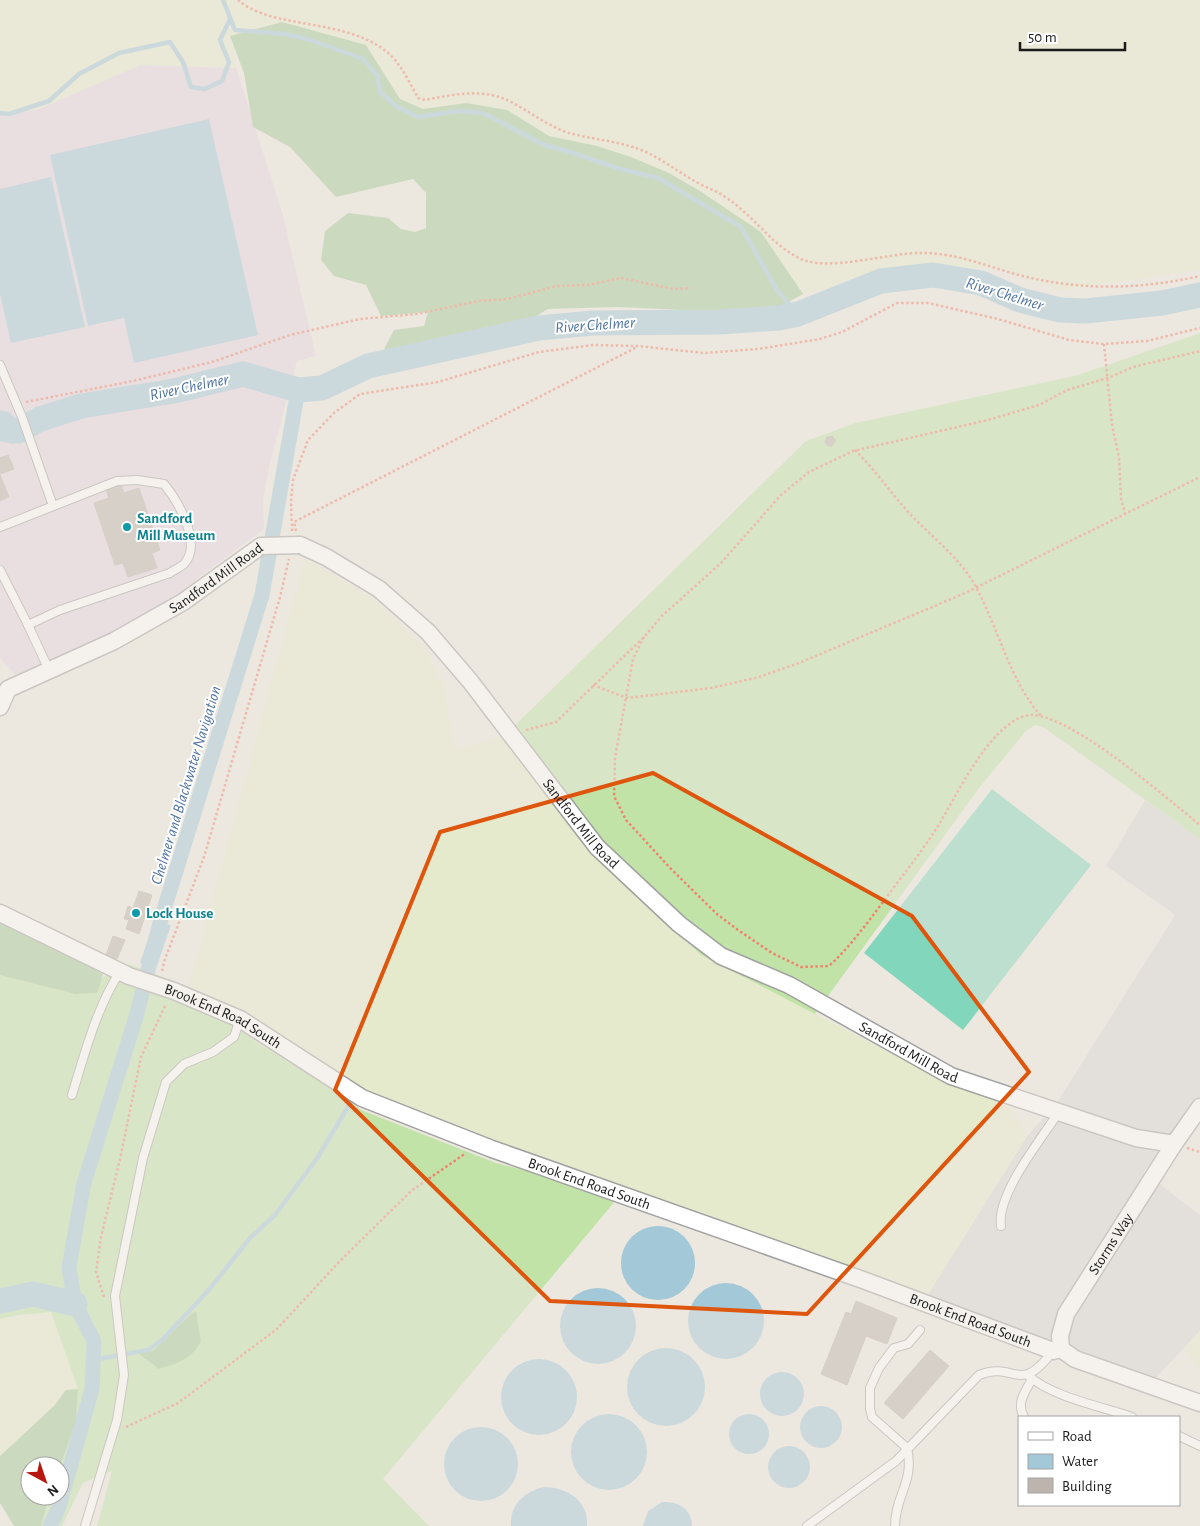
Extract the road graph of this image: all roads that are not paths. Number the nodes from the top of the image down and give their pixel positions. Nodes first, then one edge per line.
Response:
1 (0, 365) edge
2 (53, 506) junction
3 (0, 527) edge
4 (0, 570) edge
5 (28, 625) junction
6 (49, 671) junction
7 (0, 707) edge
8 (0, 913) edge
9 (125, 974) junction
10 (240, 1020) junction
11 (72, 1096) dead end
12 (1200, 1107) edge
13 (1059, 1112) junction
14 (1174, 1144) junction
15 (1001, 1226) dead end
16 (920, 1330) dead end
17 (1057, 1350) junction
18 (1030, 1377) junction
19 (1200, 1403) edge
20 (1023, 1416) edge
21 (1129, 1416) edge
22 (1180, 1436) edge
23 (1200, 1446) edge
24 (907, 1448) junction
25 (85, 1526) edge
26 (807, 1526) edge
27 (895, 1526) edge

1 - 2 lane
2 - 3 lane
2 - 5 lane
4 - 5 lane
5 - 6 lane
6 - 7 street, Sandford Mill Road
6 - 13 street, Sandford Mill Road, bridge
8 - 9 street, Brook End Road South
9 - 10 street, Brook End Road South
9 - 11 lane
10 - 17 street, Brook End Road South
10 - 25 lane
12 - 14 street
13 - 14 street, Sandford Mill Road
13 - 15 lane
14 - 17 street, Storms Way
16 - 24 lane
17 - 18 lane
17 - 19 street, Brook End Road South
18 - 20 lane
18 - 21 lane
18 - 24 lane
22 - 23 lane
24 - 26 lane
24 - 27 lane

